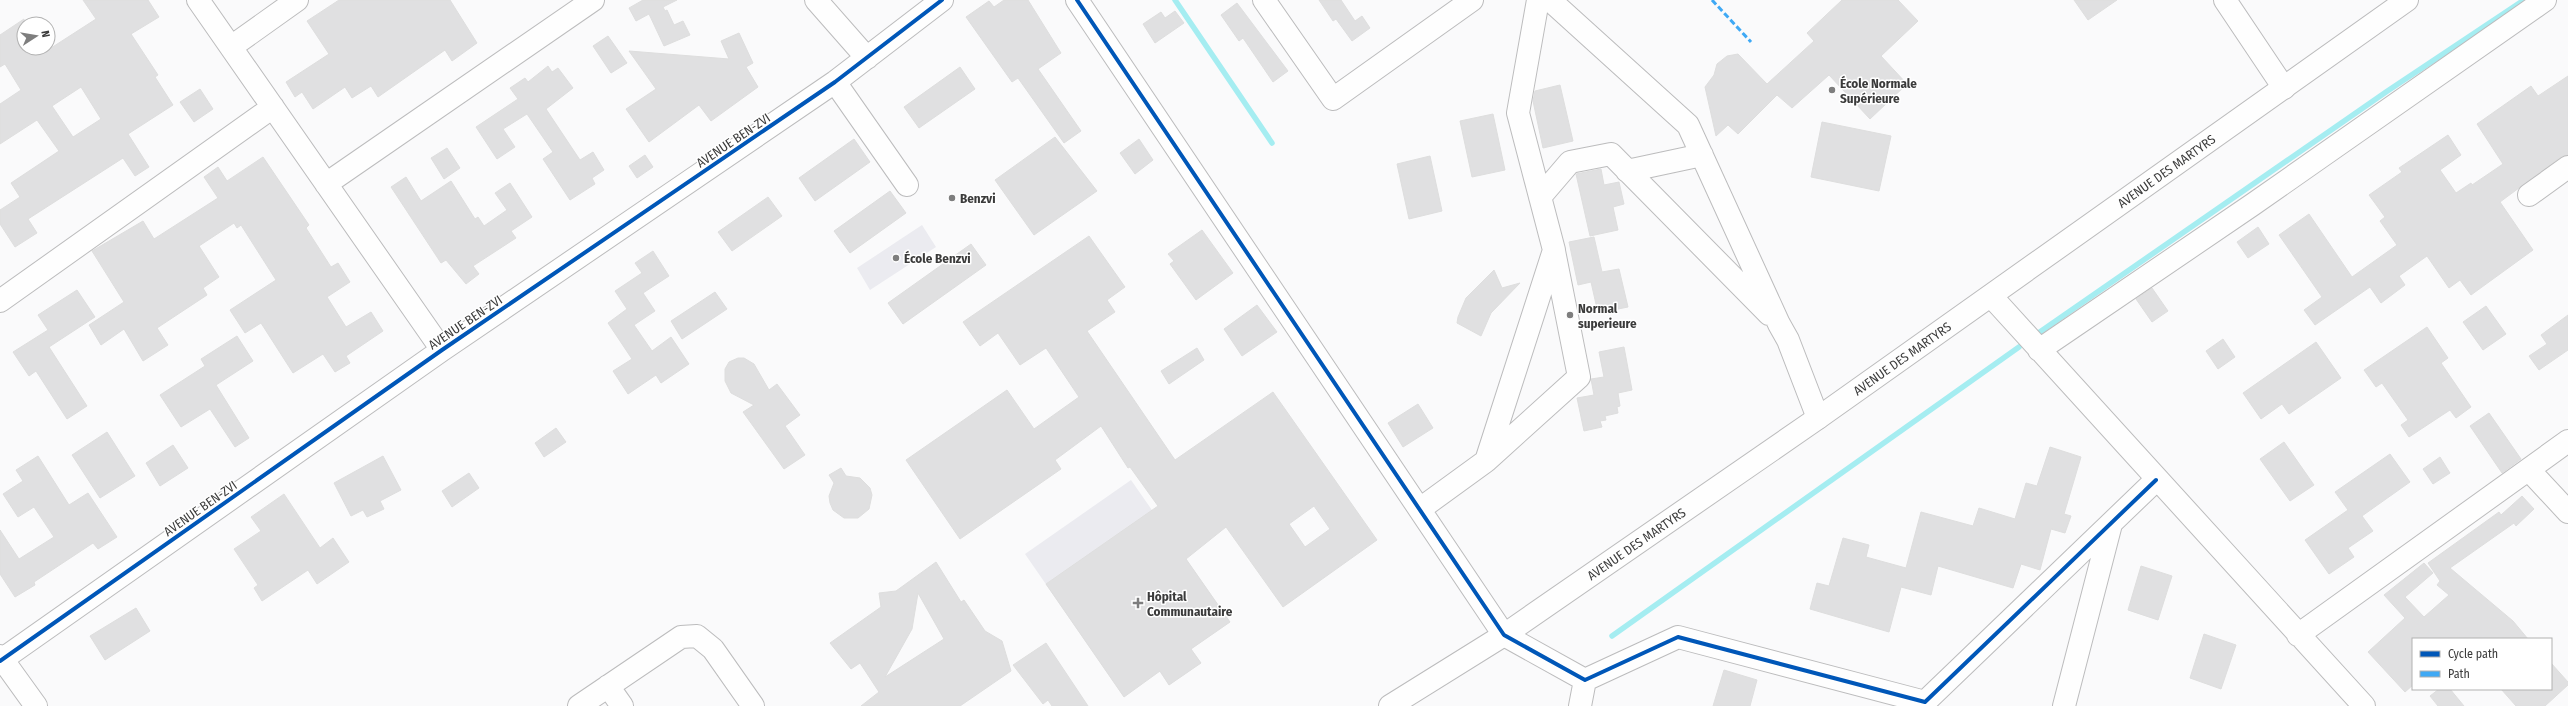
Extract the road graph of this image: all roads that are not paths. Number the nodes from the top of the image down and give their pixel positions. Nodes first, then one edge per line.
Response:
1 (198, 0) edge
2 (297, 0) edge
3 (593, 0) edge
4 (816, 0) edge
5 (942, 0) edge
6 (1077, 0) edge
7 (1264, 0) edge
8 (1472, 0) edge
9 (1538, 0) edge
10 (1550, 0) edge
11 (2225, 0) edge
12 (2407, 0) edge
13 (2545, 0) edge
14 (231, 47) junction
15 (867, 58) junction
16 (835, 82) junction
17 (2284, 88) junction
18 (273, 107) junction
19 (1702, 155) junction
20 (2568, 167) edge
21 (1627, 171) junction
22 (326, 184) junction
23 (907, 185) dead end
24 (2529, 194) dead end
25 (1540, 197) junction
26 (1554, 250) junction
27 (1991, 296) junction
28 (0, 301) edge
29 (1779, 324) junction
30 (442, 350) junction
31 (2039, 350) junction
32 (1818, 418) junction
33 (2568, 441) edge
34 (1486, 461) junction
35 (2529, 470) junction
36 (2156, 480) junction
37 (1420, 508) junction
38 (2568, 512) edge
39 (2111, 524) junction
40 (1504, 635) junction
41 (2298, 635) junction
42 (1, 658) edge
43 (1585, 680) junction
44 (608, 686) junction
45 (743, 703) edge
46 (36, 706) edge
47 (579, 706) edge
48 (622, 706) edge
49 (1390, 706) edge
50 (1580, 706) edge
51 (2064, 706) edge
52 (2364, 706) edge

1 - 14 street
2 - 14 street
3 - 22 street
4 - 15 street
5 - 15 street, AVENUE BEN-ZVI
6 - 37 street
7 - 8 street
9 - 25 street
10 - 19 street
11 - 17 street
12 - 17 street, AVENUE DES MARTYRS
13 - 31 street
14 - 18 street
15 - 16 street, AVENUE BEN-ZVI
16 - 23 street
16 - 30 street, AVENUE BEN-ZVI
17 - 27 street, AVENUE DES MARTYRS
18 - 22 street
18 - 28 street
19 - 21 street
19 - 29 street
20 - 24 street
21 - 25 street
21 - 29 street
22 - 30 street
25 - 26 street
26 - 34 street
26 - 34 street
27 - 31 street
27 - 32 street, AVENUE DES MARTYRS
29 - 32 street
30 - 42 street, AVENUE BEN-ZVI
31 - 36 street
32 - 40 street, AVENUE DES MARTYRS
33 - 35 street
34 - 37 street
35 - 38 street
35 - 41 street
36 - 39 street
36 - 41 street
37 - 40 street
39 - 43 street
39 - 51 street
40 - 43 street
40 - 49 street, AVENUE DES MARTYRS
41 - 52 street
42 - 46 street
43 - 50 street
44 - 45 street
44 - 47 street
44 - 48 street

